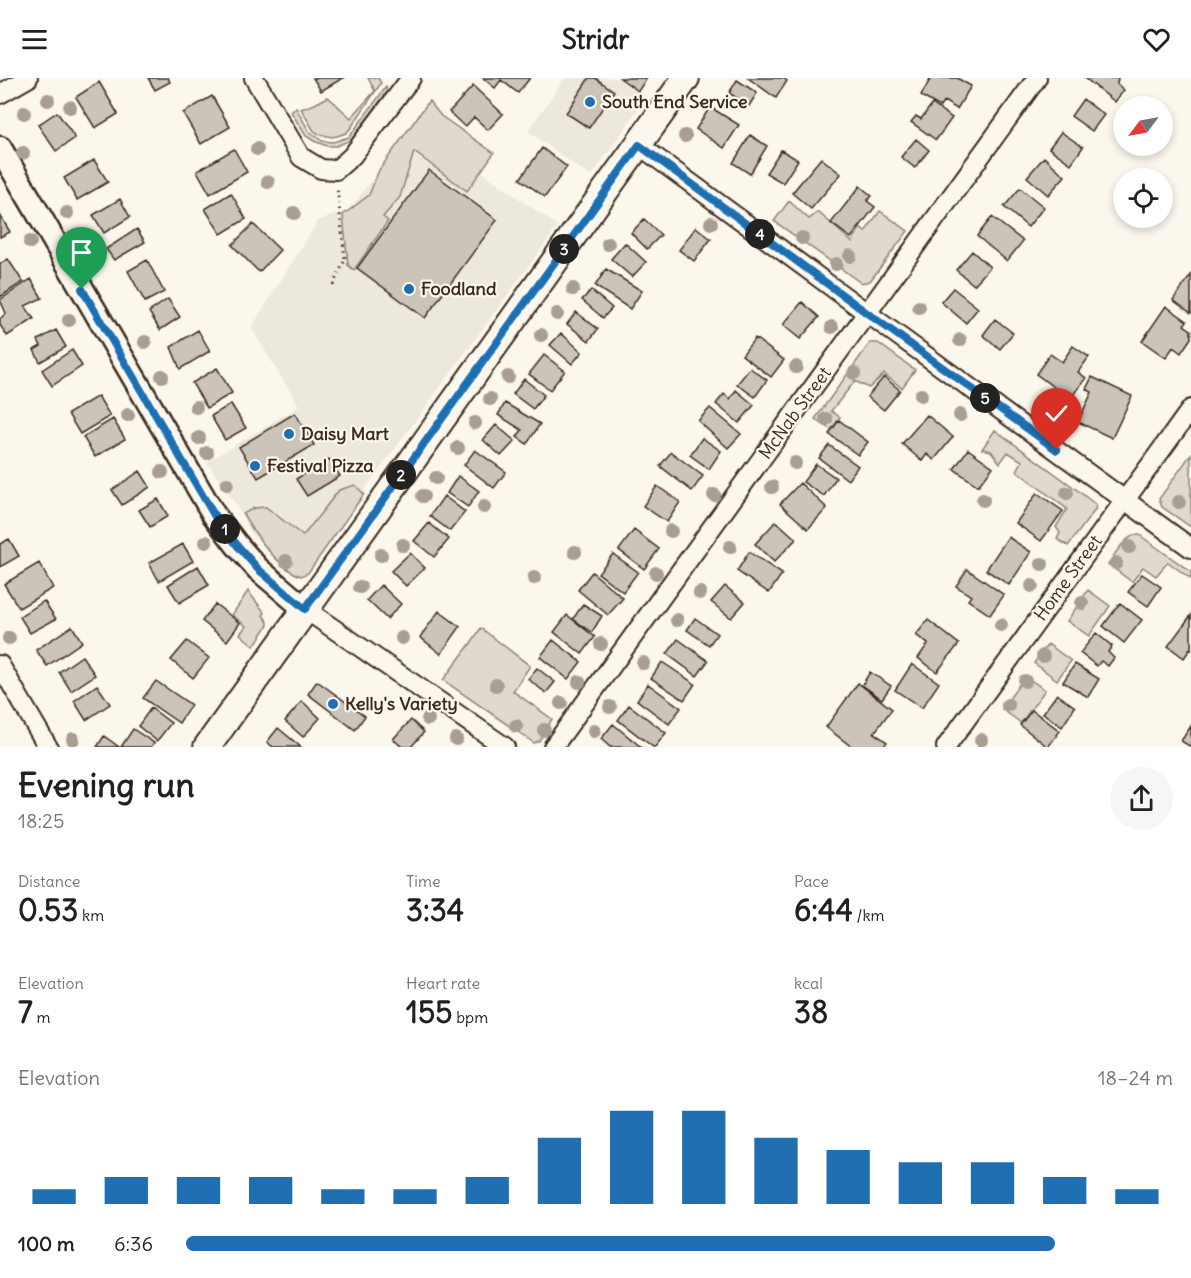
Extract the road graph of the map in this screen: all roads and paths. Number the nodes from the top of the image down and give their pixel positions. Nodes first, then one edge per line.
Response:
1 (28, 78) edge
2 (254, 78) edge
3 (411, 78) edge
4 (686, 78) edge
5 (1037, 78) edge
6 (0, 94) edge
7 (639, 145) junction
8 (0, 148) edge
9 (336, 170) junction
10 (333, 285) dead end
11 (867, 313) junction
12 (1191, 410) edge
13 (1126, 501) junction
14 (1191, 548) edge
15 (305, 609) junction
16 (0, 665) edge
17 (48, 747) edge
18 (207, 747) edge
19 (505, 747) edge
20 (553, 747) edge
21 (946, 747) edge

1 - 6 street
2 - 9 street
3 - 9 street
4 - 7 main road
5 - 11 street, McNab Street
7 - 11 street
7 - 15 main road
8 - 15 street
9 - 10 path
11 - 13 street
11 - 20 street, McNab Street
12 - 13 street, Home Street
13 - 14 street
13 - 21 street, Home Street
15 - 18 main road
15 - 19 street
16 - 17 street

